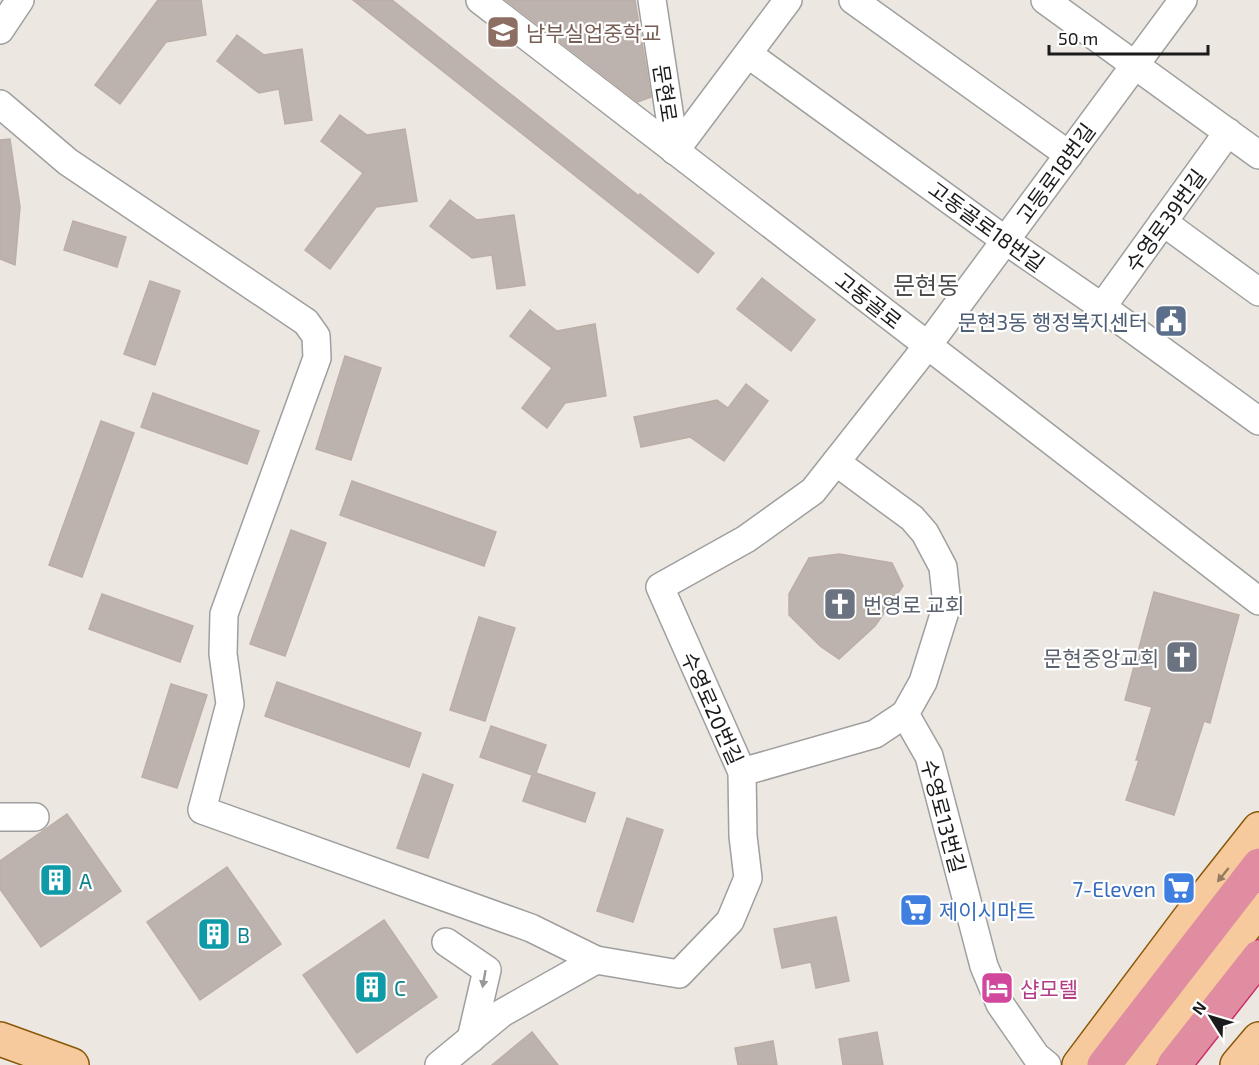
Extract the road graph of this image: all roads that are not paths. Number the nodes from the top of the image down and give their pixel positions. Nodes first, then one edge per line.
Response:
1 (20, 0) edge
2 (480, 0) edge
3 (652, 0) edge
4 (788, 0) edge
5 (853, 0) edge
6 (1045, 0) edge
7 (1183, 0) edge
8 (502, 9) edge
9 (0, 30) edge
10 (748, 54) junction
11 (1135, 65) junction
12 (0, 104) edge
13 (1228, 132) junction
14 (675, 151) junction
15 (1068, 155) junction
16 (1259, 155) edge
17 (1163, 222) junction
18 (1005, 241) junction
19 (1259, 292) edge
20 (1102, 307) junction
21 (928, 345) junction
22 (1259, 421) edge
23 (836, 462) junction
24 (1259, 601) edge
25 (905, 714) junction
26 (742, 772) junction
27 (0, 817) edge
28 (35, 817) dead end
29 (1259, 829) edge
30 (1259, 865) edge
31 (1259, 895) edge
32 (1259, 909) edge
33 (1259, 935) edge
34 (446, 942) dead end
35 (1259, 957) edge
36 (596, 960) junction
37 (1256, 996) edge
38 (0, 1039) edge
39 (471, 1039) junction
40 (1259, 1039) edge
41 (72, 1065) edge
42 (439, 1065) edge
43 (1047, 1065) edge
44 (1079, 1065) edge
45 (1104, 1065) edge
46 (1125, 1065) edge
47 (1135, 1065) edge
48 (1153, 1065) edge
49 (1174, 1065) edge
50 (1202, 1065) edge
51 (1237, 1065) edge

1 - 9 street
2 - 8 street, 고동골로
3 - 14 street, 문현로
4 - 10 street
5 - 15 street
6 - 11 street
7 - 11 street, 고등로18번길
8 - 14 street, 고동골로
10 - 14 street
10 - 18 street, 고동골로18번길
11 - 13 street
11 - 15 street, 고등로18번길
12 - 36 street
13 - 16 street
13 - 17 street, 수영로39번길
14 - 21 street, 고동골로
15 - 18 street, 고등로18번길
17 - 19 street
17 - 20 street, 수영로39번길
18 - 20 street, 고동골로18번길
18 - 21 street, 고등로18번길
20 - 22 street, 고동골로18번길
21 - 23 street, 수영로20번길
21 - 24 street, 고동골로
23 - 25 street
23 - 26 street, 수영로20번길
25 - 26 street
25 - 43 street, 수영로13번길
26 - 36 street, 수영로20번길
27 - 28 street
29 -> 44 main road
30 - 45 highway
31 - 46 highway
32 - 47 main road
33 - 48 main road
34 -> 39 street
35 - 49 highway
36 - 39 street
37 - 50 highway
38 - 41 main road
39 - 42 street
40 - 51 main road

